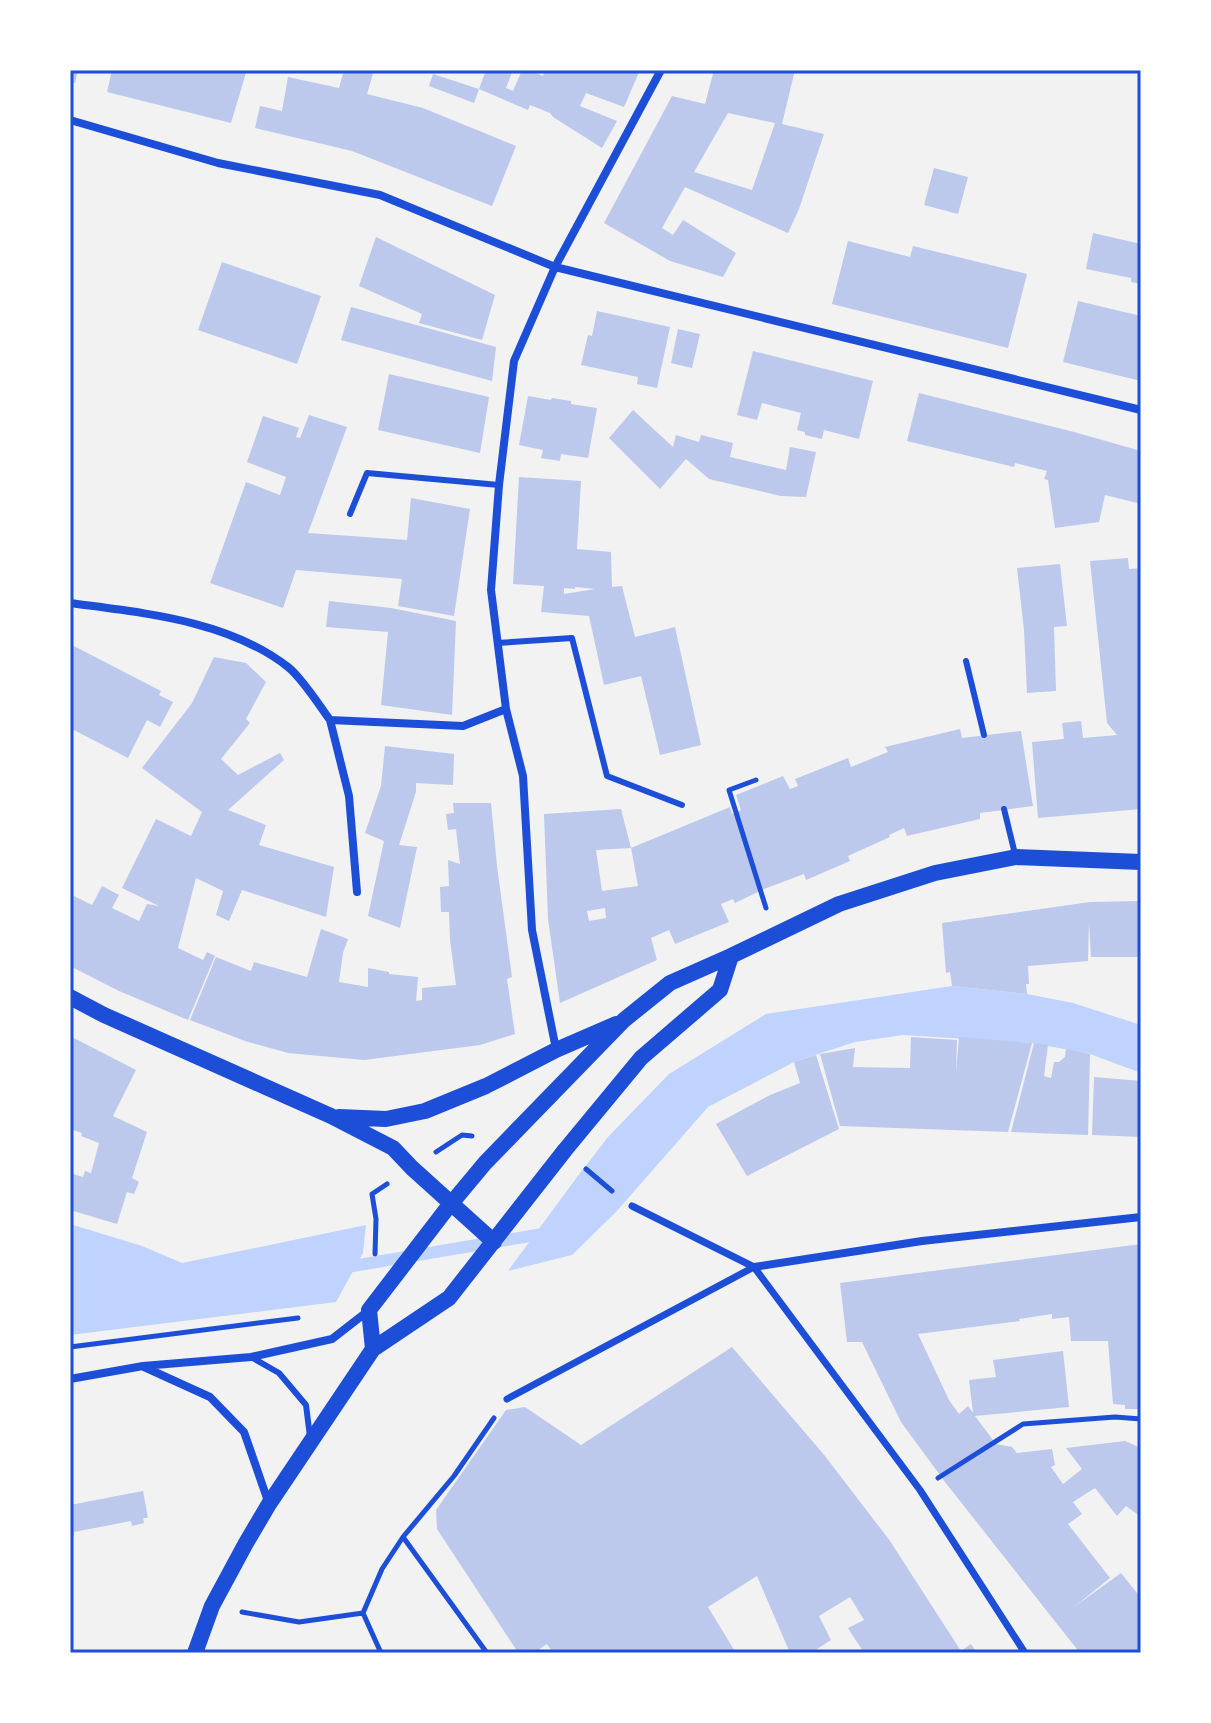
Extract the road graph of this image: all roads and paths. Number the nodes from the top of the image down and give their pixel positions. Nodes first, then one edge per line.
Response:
1 (661, 70) edge
2 (70, 120) edge
3 (555, 267) junction
4 (1141, 410) edge
5 (499, 485) junction
6 (350, 514) dead end
7 (70, 603) edge
8 (497, 643) junction
9 (966, 661) dead end
10 (506, 709) junction
11 (330, 720) junction
12 (984, 735) dead end
13 (756, 780) dead end
14 (682, 805) dead end
15 (1004, 809) dead end
16 (1016, 857) junction
17 (1141, 862) edge
18 (357, 892) dead end
19 (775, 935) junction
20 (731, 956) junction
21 (70, 997) edge
22 (624, 1020) junction
23 (556, 1050) junction
24 (331, 1116) junction
25 (583, 1167) dead end
26 (632, 1206) joint
27 (452, 1208) junction
28 (1141, 1217) edge
29 (494, 1242) junction
30 (754, 1267) junction
31 (374, 1303) junction
32 (300, 1317) dead end
33 (70, 1347) edge
34 (373, 1349) junction
35 (251, 1357) junction
36 (143, 1366) junction
37 (70, 1379) edge
38 (507, 1399) joint
39 (1141, 1419) edge
40 (311, 1441) junction
41 (920, 1490) junction
42 (269, 1504) junction
43 (403, 1537) junction
44 (212, 1606) junction
45 (363, 1613) junction
46 (195, 1653) edge
47 (381, 1653) edge
48 (487, 1653) edge
49 (1025, 1653) edge

1 - 3 street
2 - 3 street
3 - 4 street
3 - 5 street
5 - 6 lane
5 - 8 street
7 - 11 street
8 - 10 street
8 - 14 lane
9 - 12 lane
10 - 11 street
10 - 23 street
11 - 18 street
13 - 19 path
15 - 16 lane
16 - 17 main road
16 - 19 main road
19 - 20 main road
20 - 22 main road
20 - 29 main road
21 - 24 main road
22 - 23 main road
22 - 27 main road
23 - 24 main road
24 - 27 main road
25 - 26 path
26 - 30 street
27 - 29 main road
27 - 31 main road
28 - 30 street
29 - 34 main road
30 - 38 street
30 - 41 street
31 - 34 main road
31 - 35 street
32 - 33 path
34 - 40 main road
35 - 36 street
35 - 40 lane
36 - 37 street
36 - 42 street
38 - 43 path
39 - 41 path
40 - 42 main road
41 - 49 street
42 - 44 main road
43 - 45 path
43 - 48 path
44 - 45 path
44 - 46 main road
45 - 47 path

